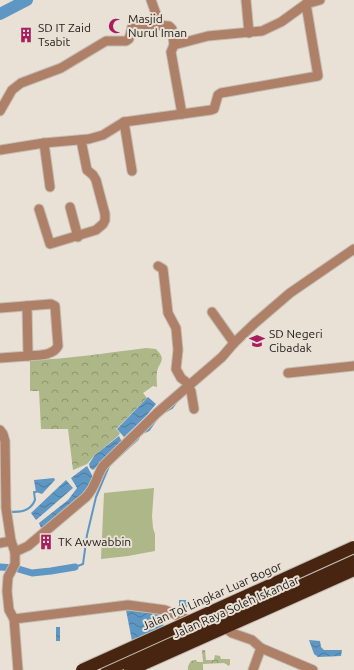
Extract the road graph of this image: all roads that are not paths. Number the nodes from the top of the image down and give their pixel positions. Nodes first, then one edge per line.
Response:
1 (151, 0) edge
2 (246, 0) edge
3 (320, 0) edge
4 (306, 4) junction
5 (160, 25) junction
6 (249, 33) junction
7 (174, 46) junction
8 (0, 111) edge
9 (182, 114) junction
10 (124, 122) junction
11 (81, 140) junction
12 (44, 142) junction
13 (0, 150) edge
14 (132, 171) dead end
15 (50, 187) dead end
16 (70, 207) dead end
17 (39, 209) dead end
18 (78, 236) junction
19 (354, 249) edge
20 (158, 266) dead end
21 (27, 306) junction
22 (0, 308) edge
23 (212, 312) dead end
24 (234, 343) junction
25 (28, 356) junction
26 (0, 358) edge
27 (354, 366) edge
28 (288, 373) dead end
29 (190, 388) junction
30 (194, 409) dead end
31 (0, 430) edge
32 (11, 541) junction
33 (0, 543) edge
34 (354, 547) edge
35 (15, 552) junction
36 (354, 553) edge
37 (354, 558) edge
38 (354, 570) edge
39 (4, 590) edge
40 (14, 619) junction
41 (195, 625) junction
42 (225, 628) junction
43 (261, 648) junction
44 (308, 669) edge
45 (18, 670) edge
46 (82, 670) edge
47 (93, 670) edge
48 (107, 670) edge
49 (130, 670) edge
50 (253, 670) edge

1 - 5 street
2 - 6 street
3 - 4 street
4 - 6 street
4 - 9 street
5 - 7 street
5 - 8 street
6 - 7 street
7 - 9 street
9 - 10 street
10 - 11 street
10 - 14 street
11 - 12 street
11 - 18 street
12 - 13 street
12 - 15 street
16 - 18 street
17 - 18 street
19 - 24 street
20 - 29 street
21 - 22 street
21 - 25 street
21 - 25 street
23 - 24 street
24 - 29 street
25 - 26 street
27 - 28 street
29 - 30 street
29 - 35 street
31 - 32 street
32 - 33 street
32 - 35 street
34 - 46 highway, Jalan Tol Lingkar Luar Bogor, bridge
35 - 39 street
36 - 41 highway, Jalan Raya Soleh Iskandar
37 - 48 highway, Jalan Tol Lingkar Luar Bogor
38 - 42 highway, Jalan Raya Soleh Iskandar
39 - 40 street
40 - 41 street
40 - 45 street
41 - 47 highway, Jalan Raya Soleh Iskandar
42 - 43 street
42 - 49 highway, Jalan Raya Soleh Iskandar
43 - 44 street
43 - 50 street

